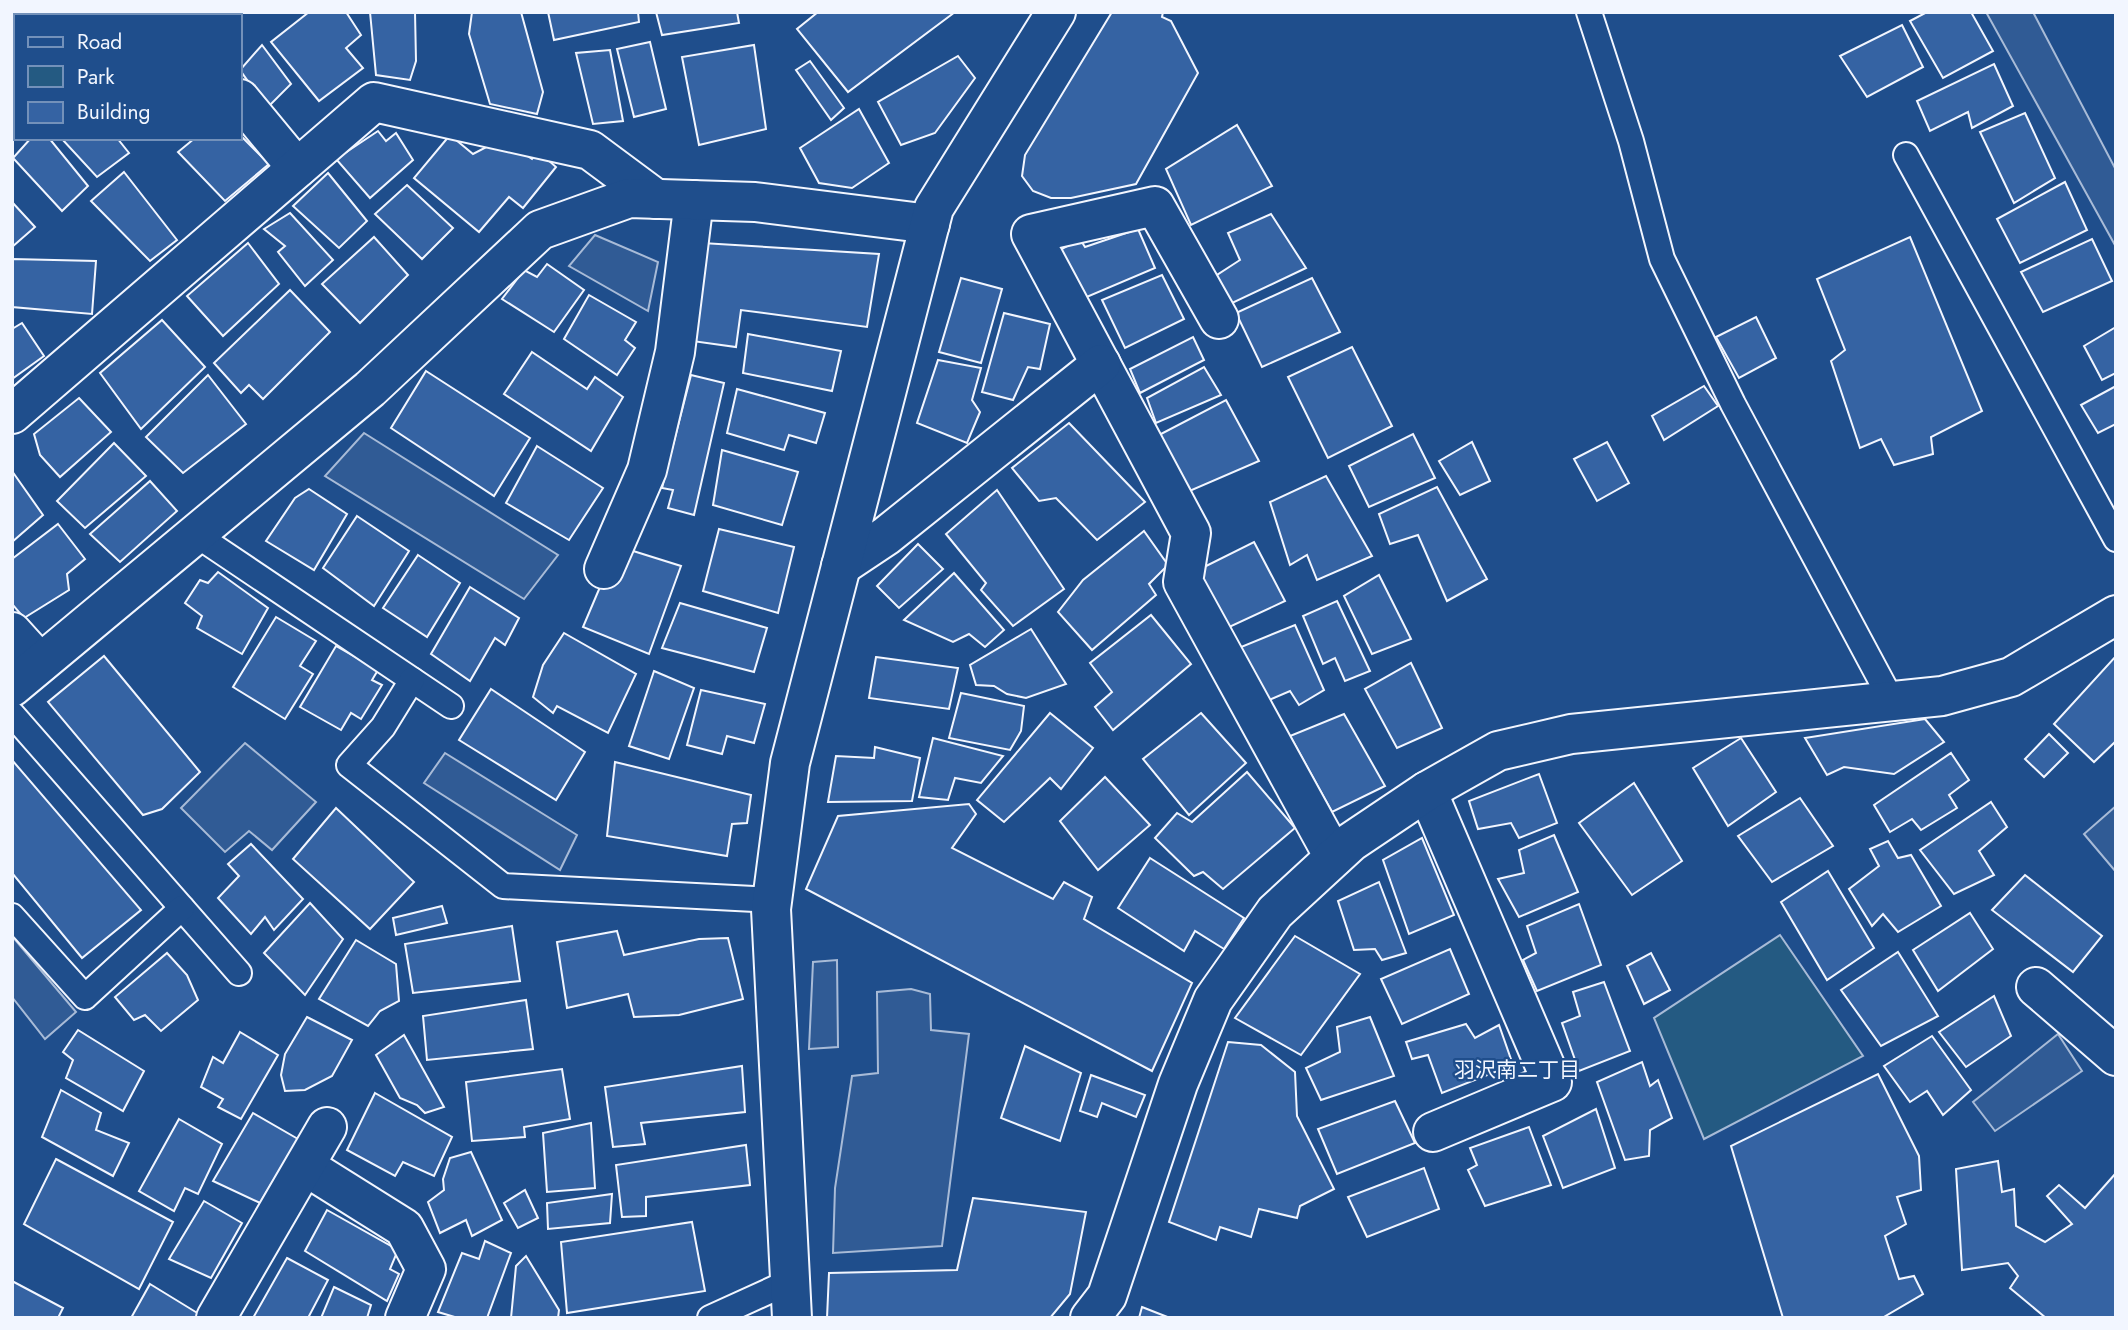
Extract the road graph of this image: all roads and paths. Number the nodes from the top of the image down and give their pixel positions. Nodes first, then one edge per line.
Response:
1 (1056, 12) edge
2 (1589, 12) edge
3 (242, 101) edge
4 (1906, 155) dead end
5 (298, 168) junction
6 (656, 199) junction
7 (694, 200) junction
8 (930, 223) junction
9 (1219, 319) dead end
10 (1101, 364) junction
11 (12, 414) edge
12 (195, 534) junction
13 (2116, 539) edge
14 (841, 566) junction
15 (604, 569) dead end
16 (2116, 615) edge
17 (12, 632) edge
18 (26, 675) edge
19 (412, 680) junction
20 (1892, 701) junction
21 (451, 706) dead end
22 (12, 714) edge
23 (1427, 791) junction
24 (1334, 858) junction
25 (773, 900) junction
26 (181, 908) junction
27 (12, 916) edge
28 (239, 973) dead end
29 (2036, 987) dead end
30 (2116, 1056) edge
31 (327, 1127) dead end
32 (1433, 1132) dead end
33 (305, 1166) junction
34 (791, 1299) edge
35 (216, 1318) edge
36 (405, 1318) edge
37 (710, 1318) edge
38 (1090, 1318) edge

1 - 8 street
2 - 20 lane
3 - 5 street
4 - 13 lane
5 - 6 street
5 - 11 street
6 - 7 street
6 - 12 street
7 - 8 street
7 - 15 street
8 - 14 street
9 - 10 street
10 - 14 street
10 - 24 street
12 - 18 street
12 - 19 lane
14 - 25 street
16 - 20 street
17 - 18 street
19 - 21 lane
19 - 25 lane
20 - 23 street
22 - 26 lane
23 - 24 street
23 - 32 street
24 - 38 street
25 - 34 street
26 - 27 lane
26 - 28 lane
29 - 30 street
31 - 33 street
33 - 35 street
33 - 36 street
34 - 37 lane

